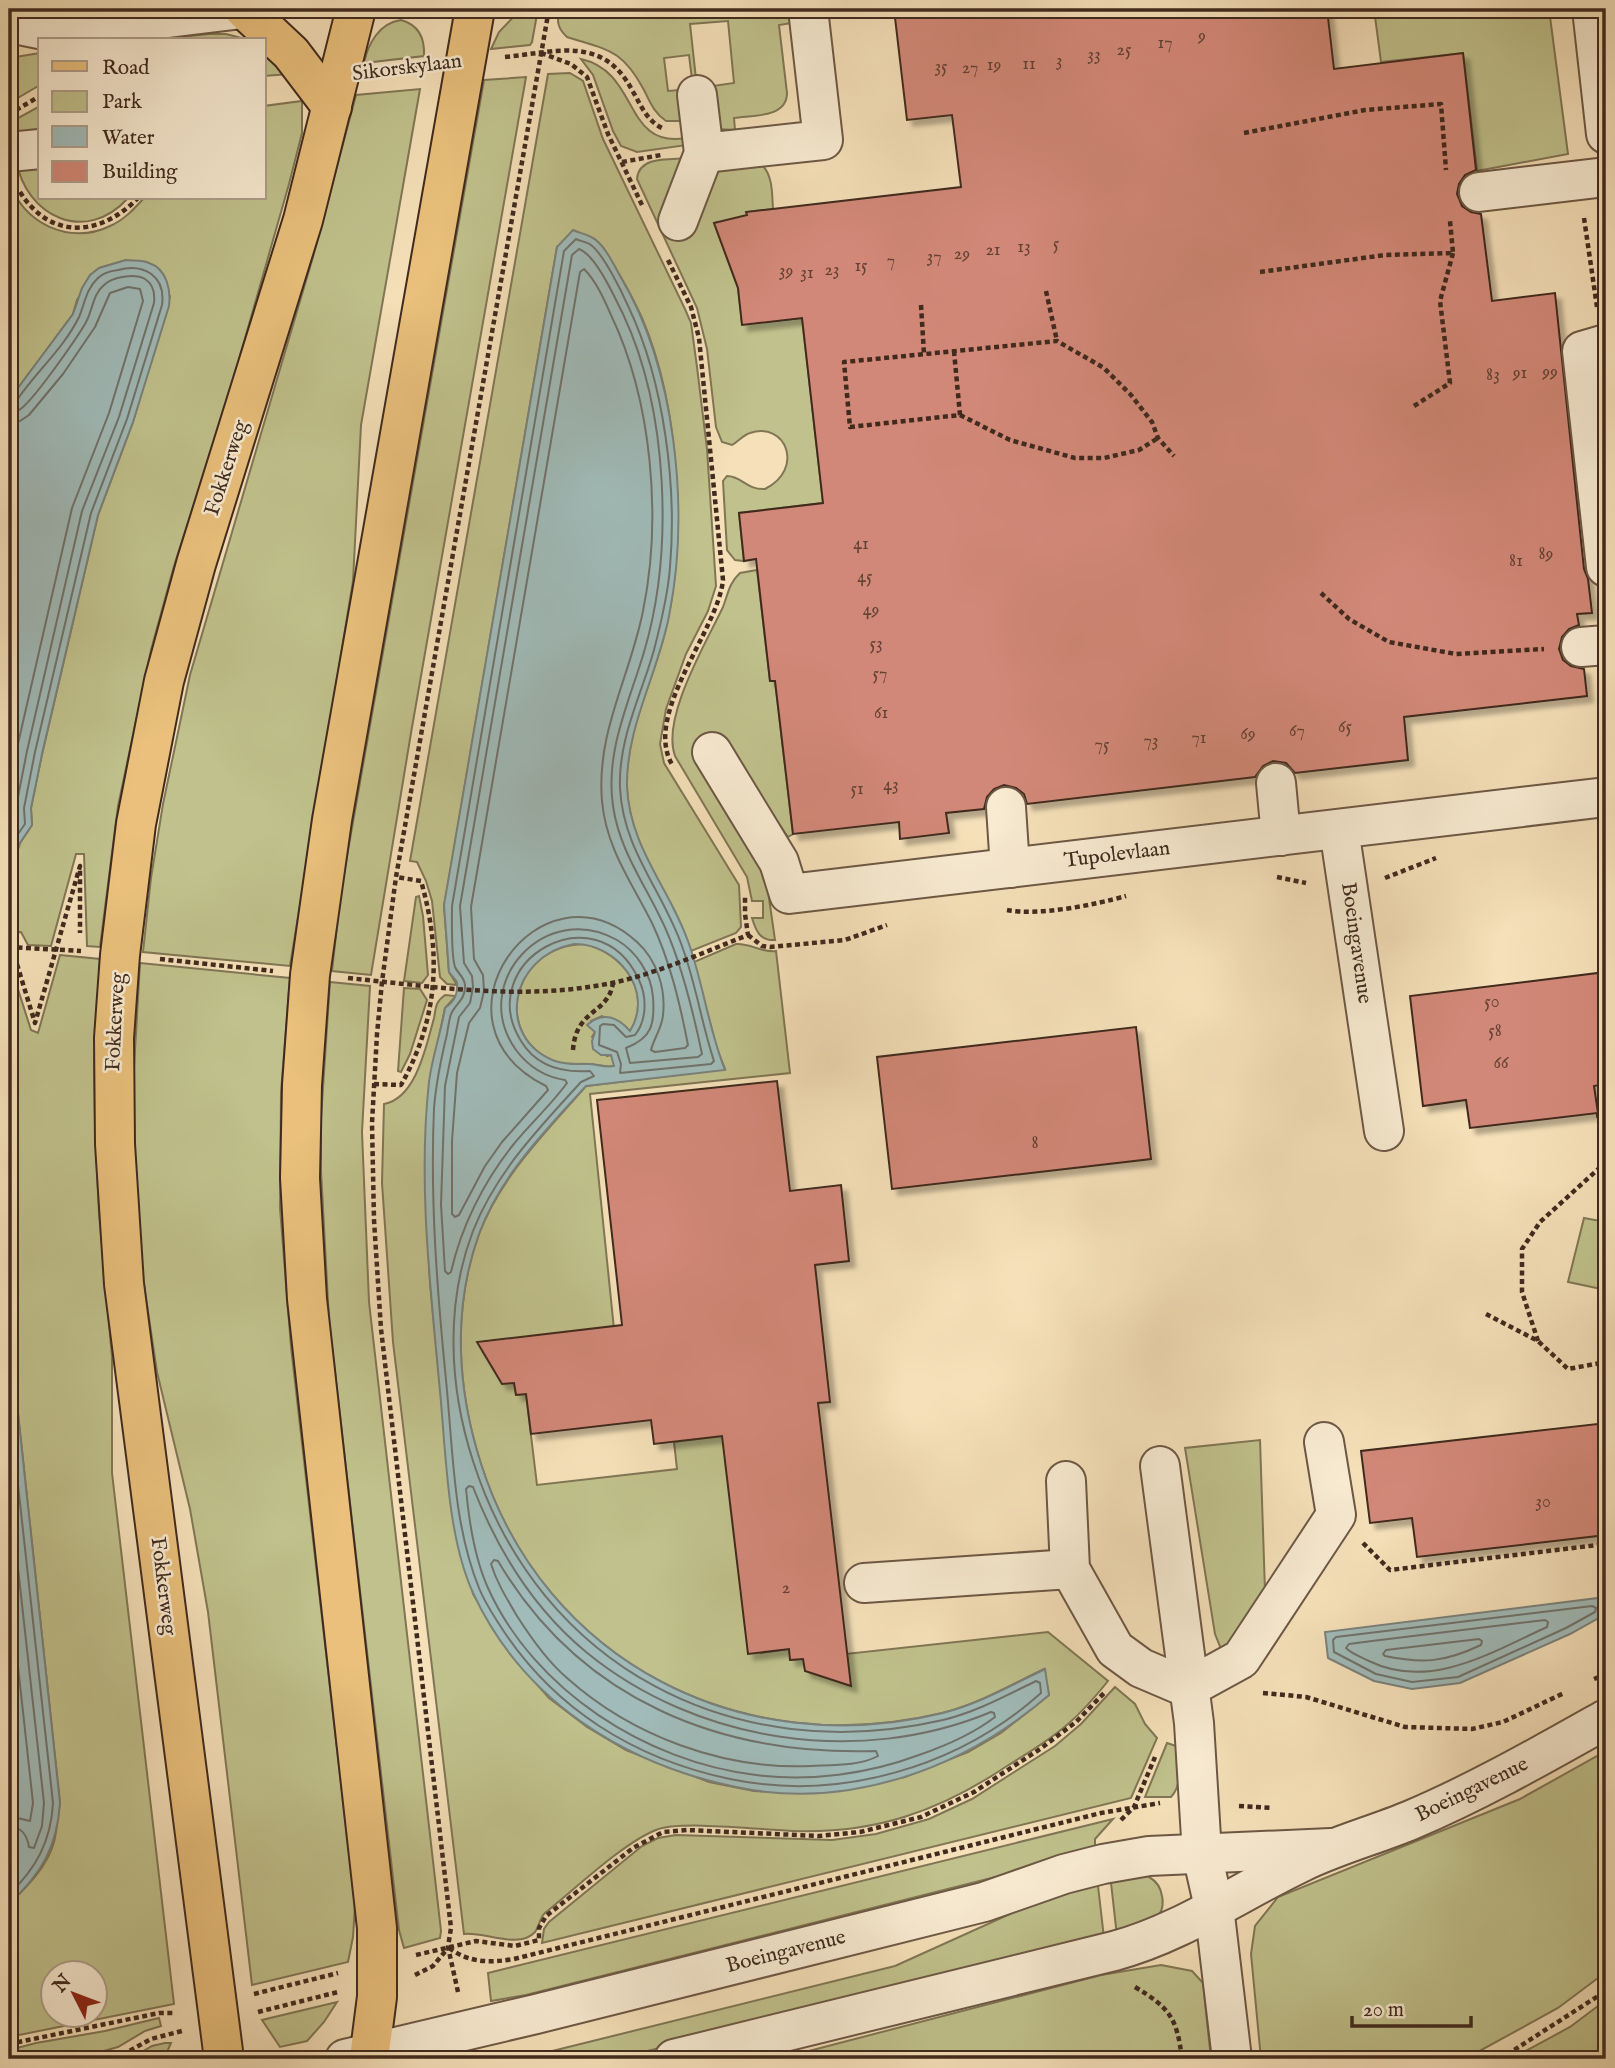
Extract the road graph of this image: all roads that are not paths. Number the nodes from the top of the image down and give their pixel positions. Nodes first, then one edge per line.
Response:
1 (243, 9) edge
2 (356, 9) edge
3 (475, 9) edge
4 (808, 9) edge
5 (1592, 9) edge
6 (9, 23) edge
7 (336, 92) junction
8 (1606, 134) edge
9 (38, 150) edge
10 (13, 169) edge
11 (1606, 177) edge
12 (1464, 202) road end
13 (662, 228) road end
14 (1606, 344) edge
15 (1606, 567) edge
16 (712, 752) dead end
17 (1276, 783) dead end
18 (1606, 797) edge
19 (1006, 807) dead end
20 (1339, 829) junction
21 (1281, 836) junction
22 (1010, 868) junction
23 (1384, 1131) dead end
24 (1324, 1442) dead end
25 (1160, 1466) dead end
26 (1066, 1481) dead end
27 (1070, 1569) junction
28 (864, 1583) dead end
29 (1188, 1688) junction
30 (1606, 1719) edge
31 (1331, 1848) junction
32 (1202, 1854) junction
33 (1214, 1907) junction
34 (459, 2046) edge
35 (361, 2058) edge
36 (224, 2059) edge
37 (674, 2059) edge
38 (1232, 2059) edge

1 - 6 street
1 - 7 main road
2 - 7 main road, Fokkerweg
3 - 35 main road
4 - 13 street
5 - 8 street
7 - 36 main road, Fokkerweg
9 - 10 street
11 - 12 street
14 - 15 street
16 - 22 street, Tupolevlaan
17 - 21 street
18 - 20 street, Tupolevlaan
19 - 22 street
20 - 21 street, Tupolevlaan
20 - 23 street, Boeingavenue
21 - 22 street, Tupolevlaan
24 - 29 street
25 - 29 street
26 - 27 street
27 - 28 street
27 - 29 street
29 - 32 street
30 - 31 street, Boeingavenue
31 - 32 street, Boeingavenue
31 - 33 street, Boeingavenue
32 - 33 street
32 - 34 street, Boeingavenue
33 - 37 street, Boeingavenue
33 - 38 street
34 - 35 street, Boeingavenue

